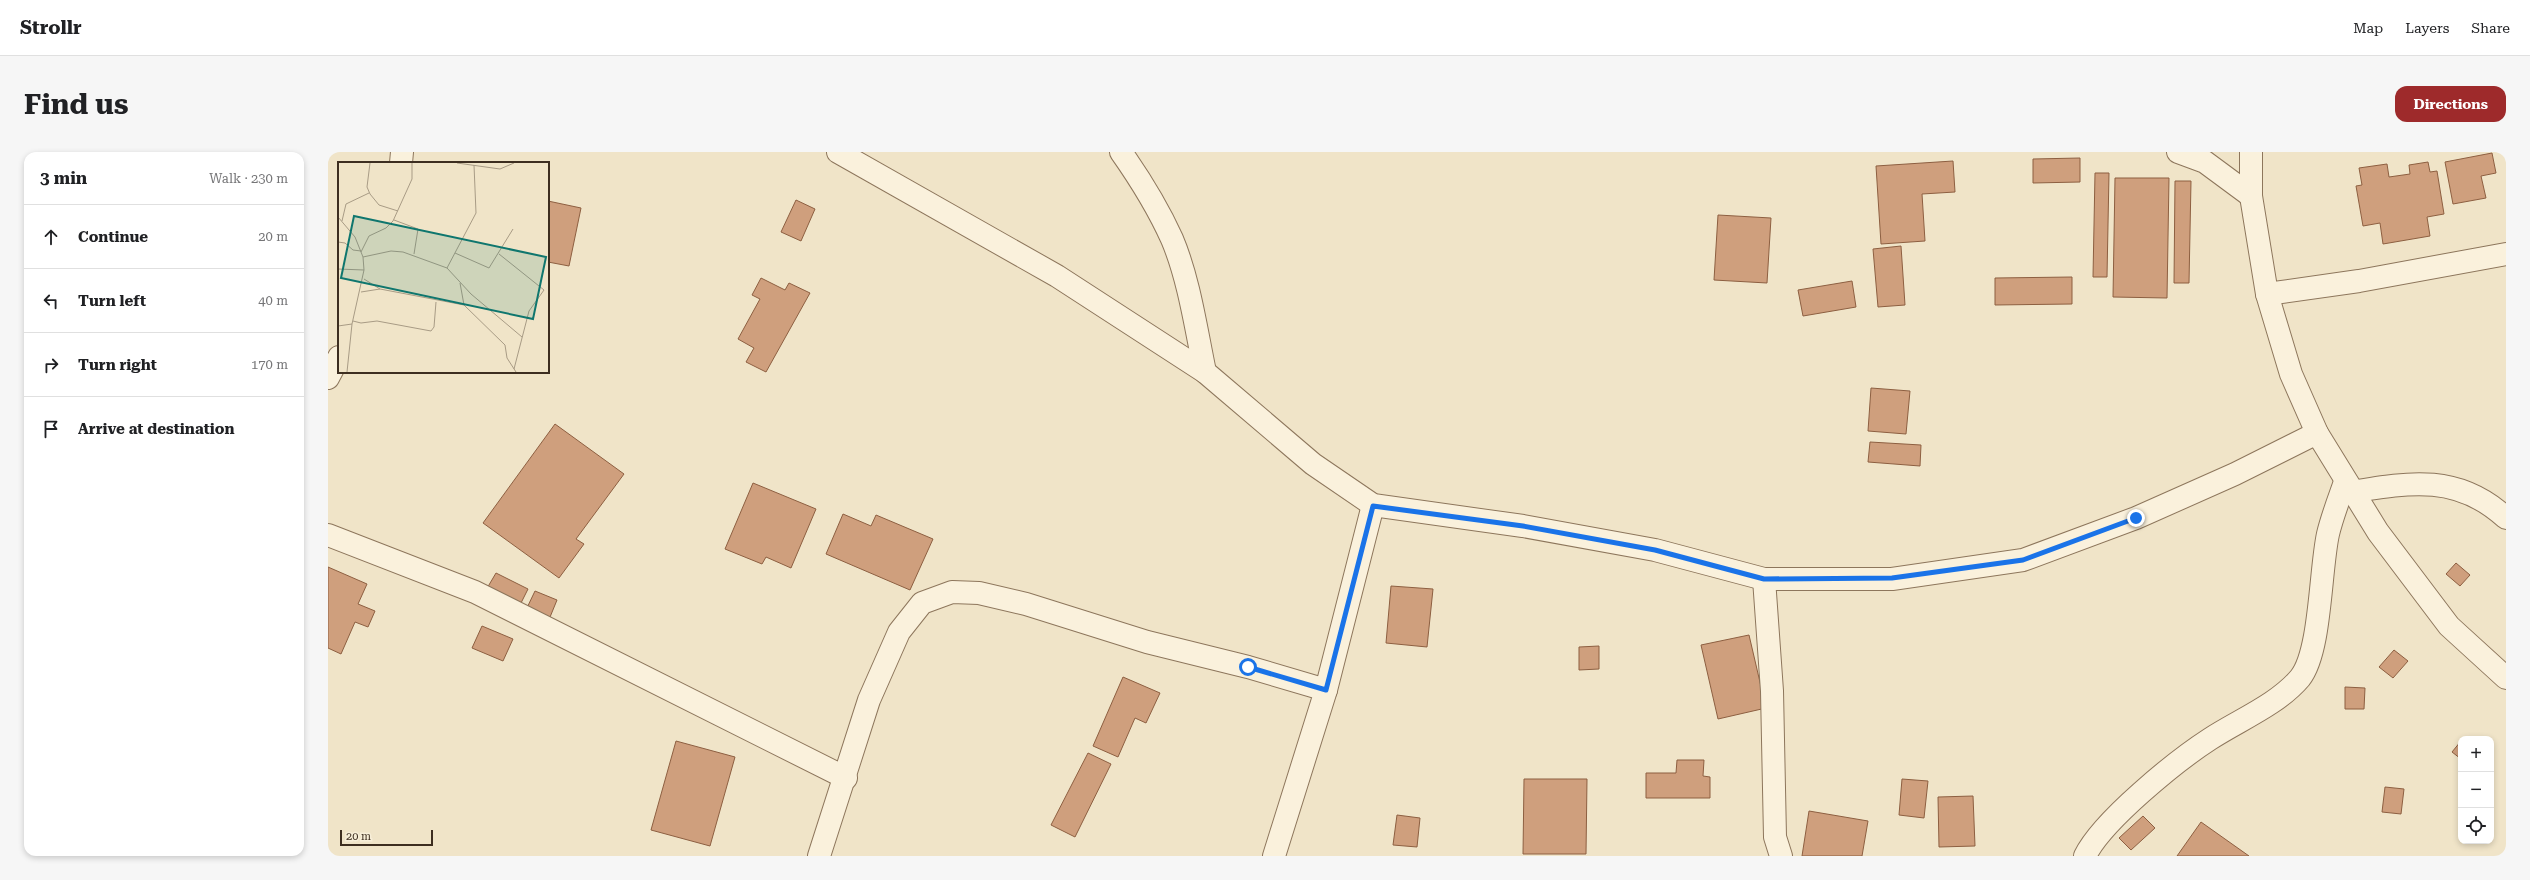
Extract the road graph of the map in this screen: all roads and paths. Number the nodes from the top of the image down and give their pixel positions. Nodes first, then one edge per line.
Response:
1 (402, 152) edge
2 (838, 152) edge
3 (1121, 152) edge
4 (2178, 152) edge
5 (2251, 152) edge
6 (401, 162) edge
7 (2251, 196) junction
8 (2506, 254) edge
9 (2267, 294) junction
10 (338, 359) edge
11 (1205, 372) junction
12 (328, 378) edge
13 (2316, 433) junction
14 (2348, 487) junction
15 (1373, 506) junction
16 (2506, 518) edge
17 (328, 535) edge
18 (1764, 579) junction
19 (2506, 678) edge
20 (1326, 690) junction
21 (846, 778) junction
22 (819, 856) edge
23 (1274, 856) edge
24 (1782, 856) edge
25 (2085, 856) edge

1 - 6 street
2 - 11 street
3 - 11 street
4 - 7 street
5 - 7 street
7 - 9 street
8 - 9 street
9 - 13 street
10 - 12 street
11 - 15 street
13 - 14 street
13 - 18 street
14 - 16 street
14 - 19 street
14 - 25 street
15 - 18 street
15 - 20 street
17 - 21 street
18 - 24 street
20 - 21 street
20 - 23 street
21 - 22 street

